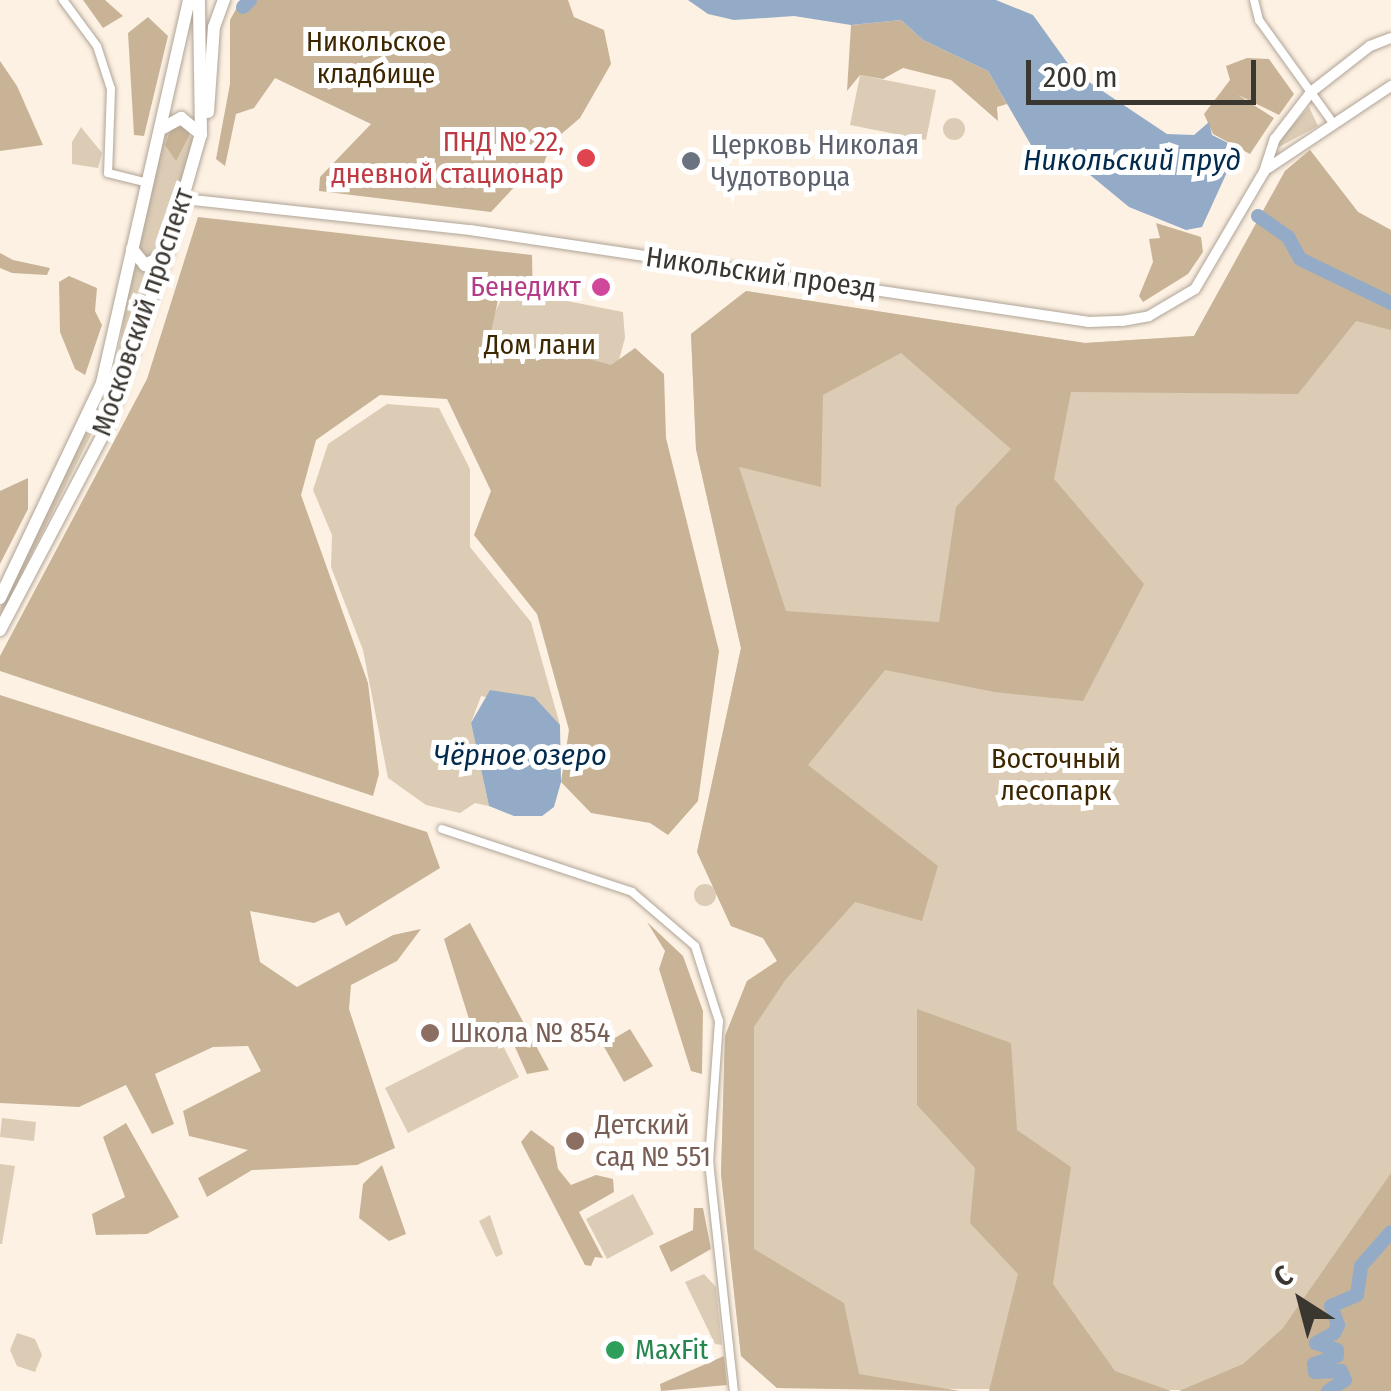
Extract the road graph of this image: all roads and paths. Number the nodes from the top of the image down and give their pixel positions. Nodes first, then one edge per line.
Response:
1 (63, 0) edge
2 (189, 0) edge
3 (203, 0) edge
4 (224, 0) edge
5 (1254, 0) edge
6 (1391, 38) edge
7 (196, 65) junction
8 (1391, 86) edge
9 (1312, 92) junction
10 (209, 98) junction
11 (1333, 124) junction
12 (161, 132) junction
13 (201, 134) junction
14 (1264, 172) junction
15 (148, 183) junction
16 (184, 199) junction
17 (132, 249) junction
18 (168, 253) junction
19 (108, 362) junction
20 (129, 368) junction
21 (0, 598) edge
22 (1, 628) edge
23 (442, 829) dead end
24 (734, 1391) edge

1 - 15 street
2 - 12 main road, Московский проспект
3 - 7 main road, Московский проспект
4 - 10 main road
5 - 9 street
6 - 9 street, Никольский проезд
7 - 10 main road
7 - 13 main road, Московский проспект
8 - 11 street, Никольский проезд
9 - 11 street
9 - 14 street, Никольский проезд
10 - 13 main road
11 - 14 street, Никольский проезд
12 - 13 main road
12 - 15 main road, Московский проспект
13 - 16 main road, Московский проспект
14 - 16 street, Никольский проезд
15 - 17 main road, Московский проспект
16 - 18 main road, Московский проспект
17 - 18 main road
17 - 19 main road, Московский проспект
18 - 20 main road, Московский проспект
19 - 20 main road
19 - 21 main road, Московский проспект
20 - 22 main road, Московский проспект
23 - 24 street

